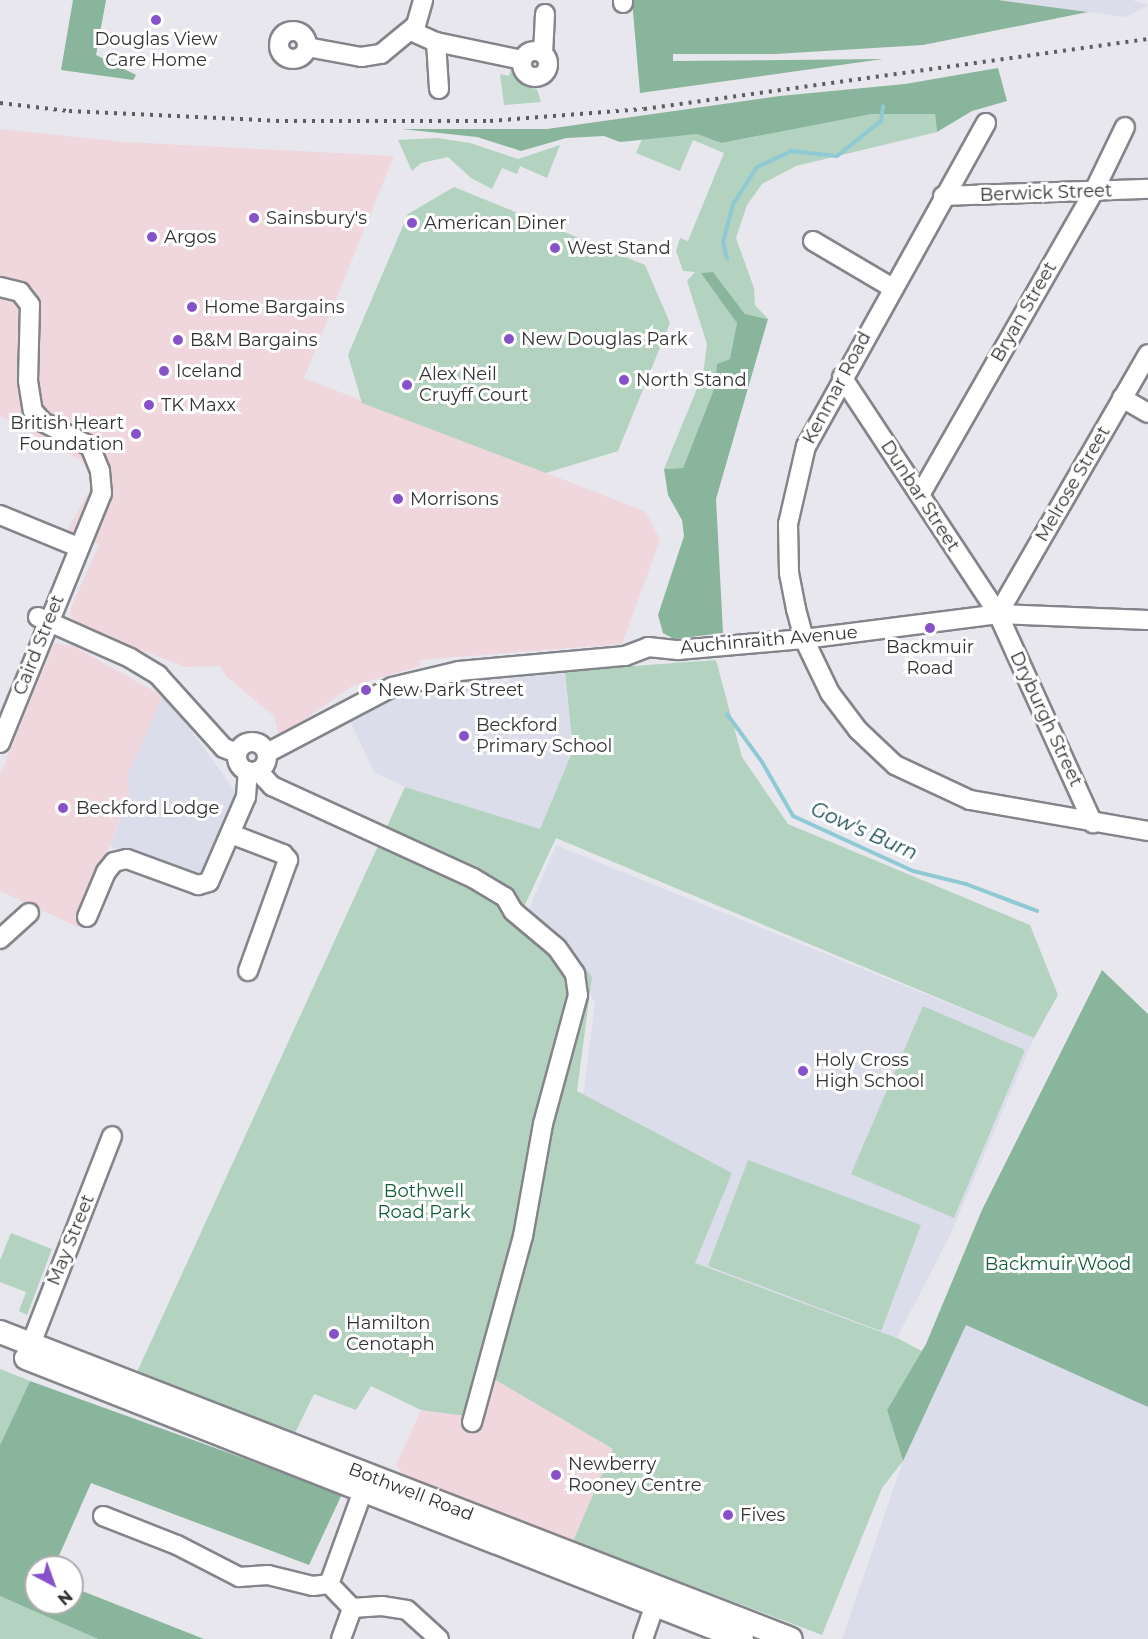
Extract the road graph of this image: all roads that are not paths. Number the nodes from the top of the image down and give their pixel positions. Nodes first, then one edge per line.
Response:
1 (423, 0) edge
2 (545, 14) dead end
3 (411, 31) junction
4 (436, 42) junction
5 (307, 47) dead end
6 (440, 89) dead end
7 (986, 123) dead end
8 (1125, 127) dead end
9 (1148, 189) edge
10 (1094, 191) junction
11 (943, 196) junction
12 (813, 242) dead end
13 (0, 279) edge
14 (0, 287) edge
15 (891, 287) junction
16 (1148, 354) edge
17 (842, 377) junction
18 (1122, 398) junction
19 (1148, 413) edge
20 (920, 495) junction
21 (0, 515) edge
22 (73, 545) junction
23 (998, 615) junction
24 (44, 619) junction
25 (1148, 620) edge
26 (804, 639) junction
27 (0, 712) edge
28 (0, 743) edge
29 (237, 753) junction
30 (267, 753) junction
31 (253, 771) junction
32 (1094, 823) junction
33 (1148, 831) edge
34 (231, 834) junction
35 (29, 913) dead end
36 (87, 917) dead end
37 (0, 939) edge
38 (248, 971) dead end
39 (112, 1136) dead end
40 (0, 1332) edge
41 (0, 1349) edge
42 (29, 1351) junction
43 (472, 1422) dead end
44 (365, 1484) junction
45 (103, 1516) dead end
46 (329, 1584) junction
47 (658, 1597) junction
48 (352, 1608) junction
49 (341, 1639) edge
50 (439, 1639) edge
51 (643, 1639) edge
52 (742, 1639) edge
53 (791, 1639) edge

1 - 3 street
2 - 4 street
3 - 4 street
3 - 5 street
4 - 6 street
7 - 11 street, Kenmar Road
8 - 10 street, Bryan Street
9 - 10 street, Berwick Street
10 - 11 street, Berwick Street
10 - 20 street, Bryan Street
11 - 15 street, Kenmar Road
12 - 15 street
13 - 14 street
14 - 22 street, Caird Street
15 - 17 street, Kenmar Road
16 - 18 street, Melrose Street
17 - 20 street, Dunbar Street
17 - 26 street, Kenmar Road
18 - 19 street
18 - 23 street, Melrose Street
20 - 23 street, Dunbar Street
21 - 22 street
22 - 24 street, Caird Street
23 - 25 street, Auchinraith Avenue
23 - 26 street, Auchinraith Avenue
23 - 32 street, Dryburgh Street
24 - 27 street, Caird Street
24 - 28 street, Caird Street
24 - 29 street
26 - 30 street, Auchinraith Avenue
26 - 32 street, Kenmar Road
29 - 30 street
29 - 31 street
30 - 31 street
31 - 34 street
31 - 43 street
32 - 33 street
34 - 36 street
34 - 38 street
35 - 37 street
39 - 42 street, May Street
40 - 42 main road, Bothwell Road
41 - 42 main road, Bothwell Road
42 - 44 main road, Bothwell Road
44 - 46 street
44 - 47 main road, Bothwell Road
45 - 46 street
46 - 48 street
47 - 51 street
47 - 52 main road, Bothwell Road
47 - 53 main road, Bothwell Road
48 - 49 street
48 - 50 street

